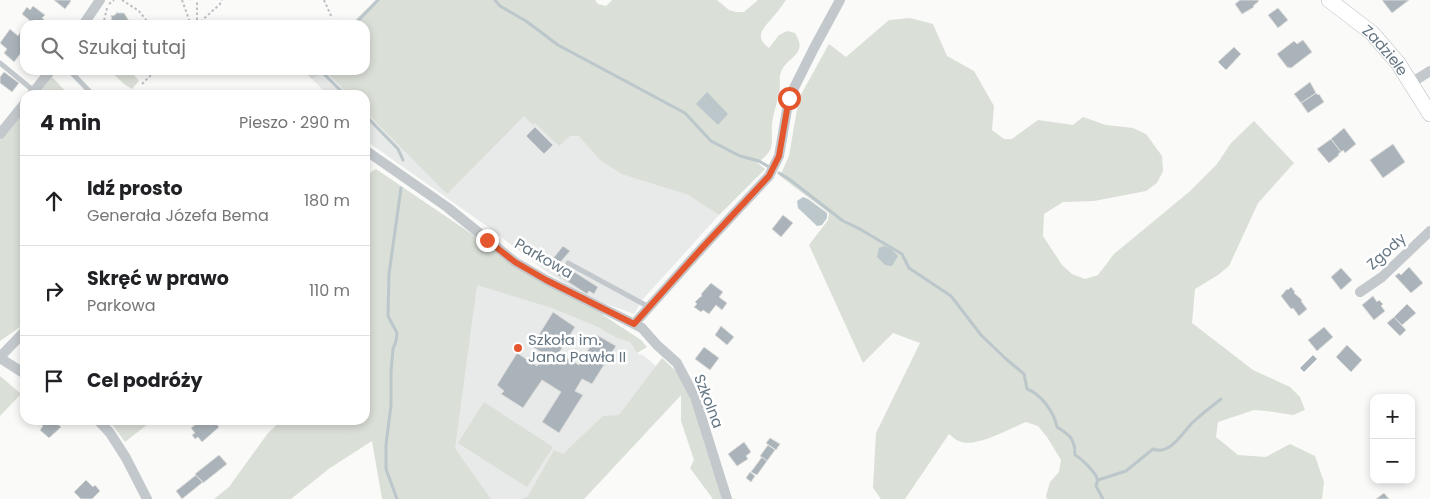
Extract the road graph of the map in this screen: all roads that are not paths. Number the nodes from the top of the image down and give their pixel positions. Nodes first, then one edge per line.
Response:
1 (100, 0) edge
2 (840, 0) edge
3 (1329, 0) edge
4 (86, 20) edge
5 (0, 63) edge
6 (1430, 71) edge
7 (47, 75) edge
8 (74, 75) edge
9 (1411, 83) junction
10 (30, 90) edge
11 (35, 90) edge
12 (88, 90) edge
13 (20, 109) edge
14 (1430, 114) edge
15 (0, 134) edge
16 (370, 153) edge
17 (1430, 231) edge
18 (568, 263) dead end
19 (1360, 292) dead end
20 (649, 307) junction
21 (638, 326) junction
22 (20, 337) edge
23 (0, 357) edge
24 (20, 371) edge
25 (103, 425) edge
26 (147, 499) edge
27 (727, 499) edge

1 - 4 street
2 - 20 street
3 - 9 street, Zadziele
5 - 10 lane
6 - 9 street
7 - 11 street
8 - 12 lane
9 - 14 street, Zadziele
13 - 15 street
16 - 21 street, Parkowa
17 - 19 street, Zgody
18 - 20 lane
20 - 21 street
21 - 27 street, Szkolna
22 - 23 street
23 - 24 street
25 - 26 street

